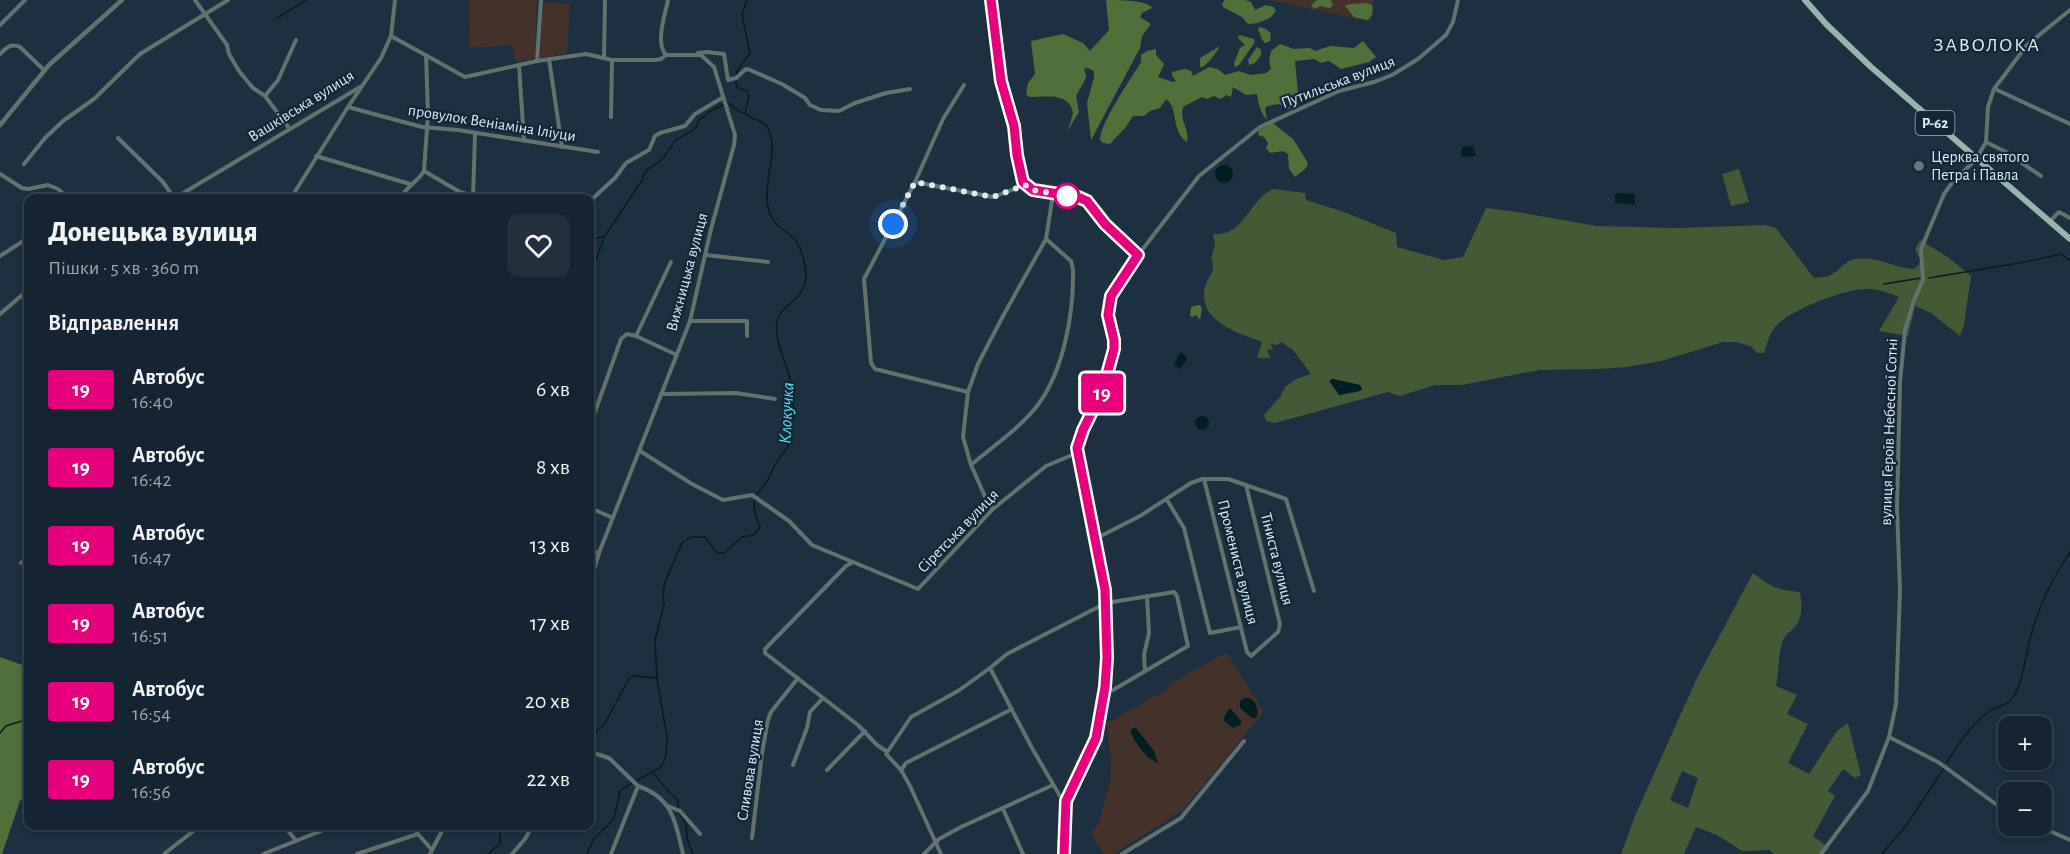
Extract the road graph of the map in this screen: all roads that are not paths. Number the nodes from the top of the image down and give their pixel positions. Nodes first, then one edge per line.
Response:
1 (25, 0) edge
2 (195, 0) edge
3 (228, 0) edge
4 (395, 0) edge
5 (541, 0) edge
6 (605, 0) edge
7 (668, 0) edge
8 (991, 0) edge
9 (1458, 0) edge
10 (1805, 0) edge
11 (119, 1) edge
12 (2070, 10) edge
13 (207, 14) junction
14 (0, 25) edge
15 (391, 36) junction
16 (296, 40) dead end
17 (0, 54) edge
18 (695, 54) junction
19 (426, 55) junction
20 (666, 55) junction
21 (604, 58) junction
22 (549, 59) junction
23 (612, 60) junction
24 (537, 62) junction
25 (519, 65) junction
26 (44, 70) junction
27 (964, 85) dead end
28 (362, 86) junction
29 (910, 89) dead end
30 (1994, 89) junction
31 (265, 96) junction
32 (723, 100) junction
33 (348, 107) junction
34 (611, 117) dead end
35 (0, 124) edge
36 (2070, 124) edge
37 (427, 127) junction
38 (289, 128) junction
39 (475, 134) junction
40 (118, 138) dead end
41 (524, 141) junction
42 (1986, 142) junction
43 (562, 147) junction
44 (598, 152) dead end
45 (316, 156) junction
46 (1976, 159) junction
47 (24, 164) dead end
48 (424, 171) junction
49 (0, 174) edge
50 (2041, 176) dead end
51 (915, 182) junction
52 (410, 184) junction
53 (1025, 185) junction
54 (64, 194) edge
55 (172, 194) edge
56 (182, 194) edge
57 (293, 194) edge
58 (404, 194) edge
59 (465, 194) edge
60 (475, 194) edge
61 (1053, 194) junction
62 (594, 197) edge
63 (2070, 218) edge
64 (2049, 221) junction
65 (1046, 239) junction
66 (2070, 239) edge
67 (24, 241) edge
68 (706, 255) junction
69 (1138, 255) junction
70 (0, 256) edge
71 (671, 262) dead end
72 (768, 262) dead end
73 (24, 293) edge
74 (0, 314) edge
75 (690, 321) junction
76 (636, 336) junction
77 (747, 336) dead end
78 (677, 355) junction
79 (968, 392) junction
80 (661, 394) junction
81 (775, 399) dead end
82 (594, 415) edge
83 (640, 451) junction
84 (1077, 453) junction
85 (971, 465) junction
86 (1204, 478) junction
87 (1246, 485) junction
88 (1167, 500) junction
89 (993, 508) junction
90 (594, 510) edge
91 (613, 518) junction
92 (1095, 539) junction
93 (594, 551) edge
94 (599, 553) junction
95 (24, 560) edge
96 (854, 562) junction
97 (21, 563) dead end
98 (594, 570) edge
99 (1314, 591) dead end
100 (1147, 596) junction
101 (1106, 603) junction
102 (1241, 627) junction
103 (1247, 652) joint
104 (990, 668) junction
105 (1145, 670) junction
106 (798, 678) junction
107 (1104, 692) junction
108 (822, 699) junction
109 (1012, 710) junction
110 (865, 731) junction
111 (1889, 737) junction
112 (1244, 741) dead end
113 (886, 751) junction
114 (594, 753) edge
115 (792, 765) dead end
116 (827, 770) dead end
117 (901, 770) junction
118 (635, 782) junction
119 (1053, 786) junction
120 (1066, 801) junction
121 (668, 806) junction
122 (1998, 806) edge
123 (1003, 809) junction
124 (195, 830) edge
125 (288, 830) edge
126 (324, 830) edge
127 (416, 830) edge
128 (442, 830) edge
129 (530, 830) edge
130 (2052, 832) edge
131 (418, 834) junction
132 (700, 834) dead end
133 (752, 838) dead end
134 (2070, 840) edge
135 (296, 841) junction
136 (937, 842) junction
137 (431, 852) edge
138 (164, 854) edge
139 (263, 854) edge
140 (357, 854) edge
141 (512, 854) edge
142 (611, 854) edge
143 (683, 854) edge
144 (924, 854) edge
145 (941, 854) edge
146 (1023, 854) edge
147 (1064, 854) edge
148 (1122, 854) edge
149 (1821, 854) edge

1 - 14 street
2 - 13 street
3 - 13 street
4 - 15 street, Вашківська вулиця
5 - 24 street
6 - 21 street
7 - 20 street
8 - 53 street
9 - 69 street, Путильська вулиця
10 - 46 main road, Р-62
11 - 26 street
12 - 30 street, вулиця Героїв Небесної Сотні
13 - 31 street
13 - 47 street
15 - 19 street
15 - 28 street, Вашківська вулиця
16 - 31 street
17 - 26 street
18 - 20 street
18 - 29 street
18 - 32 street, Вижницька вулиця
19 - 25 street
19 - 37 street
20 - 23 street
21 - 22 street
21 - 23 street
22 - 24 street
22 - 43 street
23 - 34 street
24 - 25 street
25 - 41 street
26 - 35 street
27 - 51 street
28 - 33 street
28 - 38 street, Вашківська вулиця
30 - 36 street
30 - 42 street, вулиця Героїв Небесної Сотні
31 - 38 street
32 - 62 street
32 - 68 street, Вижницька вулиця
33 - 37 street, провулок Веніаміна Іліуци
33 - 45 street
37 - 39 street, провулок Веніаміна Іліуци
37 - 48 street
38 - 56 street, Вашківська вулиця
39 - 41 street, провулок Веніаміна Іліуци
39 - 60 street
40 - 55 street
41 - 43 street, провулок Веніаміна Іліуци
42 - 46 street, вулиця Героїв Небесної Сотні
42 - 50 street
43 - 44 street, провулок Веніаміна Іліуци
45 - 52 street
45 - 57 street
46 - 64 main road, Р-62
46 - 111 street, вулиця Героїв Небесної Сотні
48 - 52 street
48 - 59 street
49 - 54 street
51 - 53 street
51 - 79 street
52 - 58 street
53 - 61 street
61 - 65 street
61 - 69 street
63 - 64 street
64 - 66 main road, Р-62
65 - 79 street
65 - 85 street
67 - 70 street
68 - 72 street
68 - 75 street, Вижницька вулиця
69 - 84 street, Путильська вулиця
71 - 76 street
73 - 74 street
75 - 77 street
75 - 78 street, Вижницька вулиця
76 - 78 street
76 - 82 street
78 - 80 street, Вижницька вулиця
79 - 85 street
80 - 81 street
80 - 83 street, Вижницька вулиця
83 - 91 street, Вижницька вулиця
83 - 96 street
84 - 89 street, Сіретська вулиця
84 - 92 street
85 - 89 street
86 - 87 street
86 - 88 street
86 - 102 street, Промениста вулиця
87 - 99 street
87 - 103 street, Тіниста вулиця
88 - 92 street
88 - 102 street
89 - 96 street, Сіретська вулиця
90 - 91 street
91 - 94 street, Вижницька вулиця
92 - 101 street
93 - 94 street
94 - 98 street, Вижницька вулиця
95 - 97 street
96 - 106 street
100 - 101 street
100 - 105 street
100 - 105 street
101 - 104 street
101 - 107 street
102 - 103 street, Промениста вулиця
104 - 109 street
104 - 113 street
105 - 107 street
106 - 108 street
106 - 133 street, Сливова вулиця
107 - 120 street
108 - 110 street
108 - 115 street
109 - 117 street
109 - 119 street
110 - 113 street
110 - 116 street
111 - 122 street
111 - 149 street, вулиця Героїв Небесної Сотні
112 - 148 street
113 - 117 street
114 - 118 street
117 - 136 street
118 - 121 street
118 - 142 street
119 - 120 street
119 - 123 street
120 - 147 street
121 - 132 street
121 - 143 street
123 - 136 street
123 - 146 street
124 - 138 street
125 - 135 street
126 - 135 street
127 - 131 street
128 - 137 street
129 - 141 street
130 - 134 street
131 - 137 street
131 - 140 street
135 - 139 street
136 - 144 street
136 - 145 street

